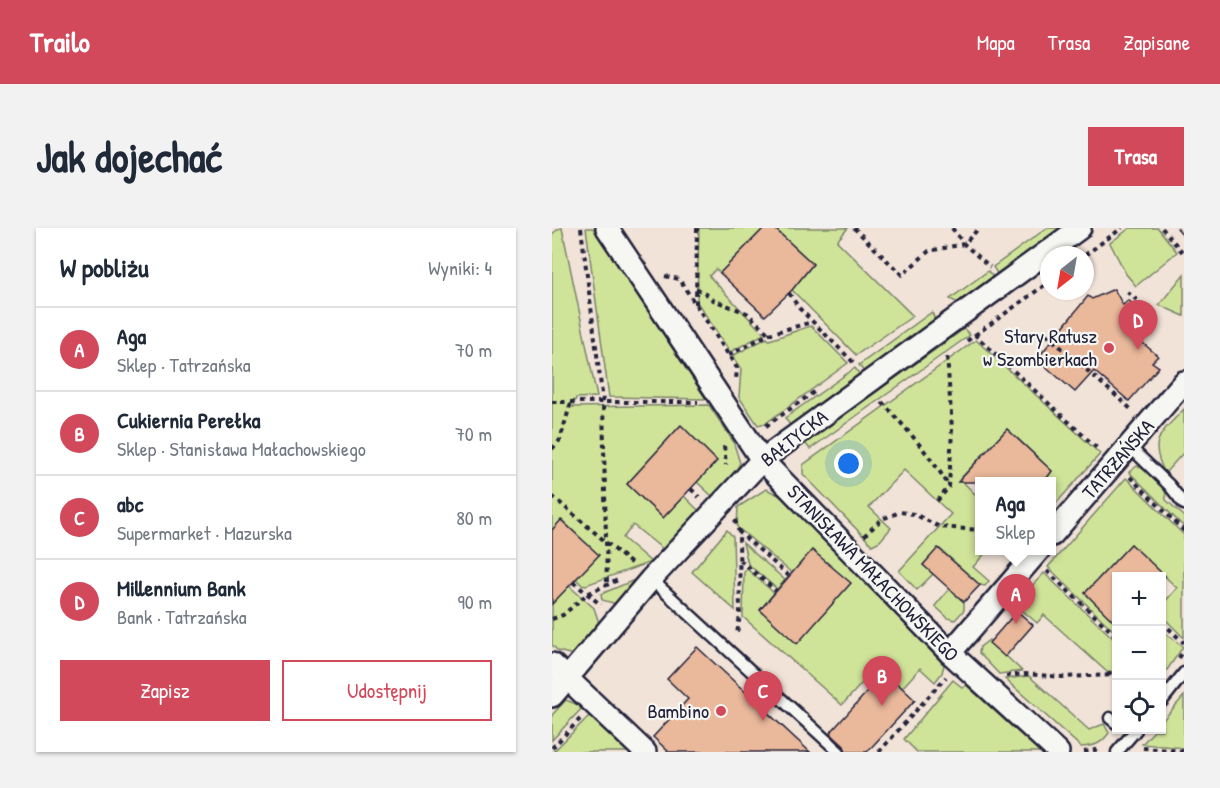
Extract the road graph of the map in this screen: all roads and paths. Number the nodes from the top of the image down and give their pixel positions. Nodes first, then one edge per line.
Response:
1 (581, 228) edge
2 (607, 228) edge
3 (697, 228) edge
4 (854, 228) edge
5 (952, 228) edge
6 (979, 228) edge
7 (1080, 228) edge
8 (1122, 228) edge
9 (1162, 228) edge
10 (964, 244) junction
11 (1094, 248) edge
12 (1184, 254) edge
13 (656, 275) dead end
14 (1004, 285) junction
15 (1040, 288) edge
16 (696, 289) junction
17 (1127, 292) dead end
18 (789, 293) dead end
19 (1137, 300) dead end
20 (696, 305) junction
21 (1145, 307) dead end
22 (1155, 314) dead end
23 (812, 322) junction
24 (769, 334) junction
25 (1046, 334) dead end
26 (975, 335) junction
27 (966, 342) dead end
28 (956, 349) dead end
29 (729, 355) junction
30 (947, 355) junction
31 (938, 362) dead end
32 (854, 363) junction
33 (846, 369) dead end
34 (868, 382) junction
35 (1184, 382) edge
36 (736, 387) dead end
37 (819, 388) dead end
38 (891, 395) dead end
39 (552, 402) edge
40 (571, 402) junction
41 (603, 402) junction
42 (704, 402) dead end
43 (1137, 414) dead end
44 (761, 430) dead end
45 (1129, 446) junction
46 (552, 449) edge
47 (1103, 454) dead end
48 (762, 460) junction
49 (1139, 486) dead end
50 (949, 487) junction
51 (552, 496) edge
52 (937, 501) dead end
53 (1184, 504) edge
54 (715, 511) junction
55 (975, 530) edge
56 (1056, 530) edge
57 (1184, 531) edge
58 (862, 539) dead end
59 (607, 543) junction
60 (1041, 559) edge
61 (739, 560) dead end
62 (629, 575) dead end
63 (645, 575) junction
64 (789, 576) dead end
65 (573, 582) dead end
66 (608, 585) junction
67 (776, 591) dead end
68 (587, 594) junction
69 (599, 604) dead end
70 (552, 619) edge
71 (1165, 626) edge
72 (1112, 632) edge
73 (1184, 643) edge
74 (950, 663) junction
75 (552, 664) edge
76 (1112, 670) edge
77 (1184, 673) edge
78 (1107, 675) junction
79 (1112, 675) edge
80 (996, 677) dead end
81 (568, 678) junction
82 (1166, 695) edge
83 (552, 696) edge
84 (595, 704) junction
85 (1129, 734) edge
86 (1135, 747) dead end
87 (552, 748) edge
88 (1184, 751) edge
89 (645, 752) edge
90 (838, 752) edge
91 (879, 752) edge
92 (1058, 752) edge
93 (1117, 752) edge

1 - 41 path
2 - 48 street, STANISŁAWA MAŁACHOWSKIEGO
3 - 16 path
4 - 10 path
5 - 10 path
6 - 10 path
7 - 14 street, BAŁTYCKA
8 - 11 path
9 - 12 path
10 - 14 path
13 - 20 path
14 - 34 street, BAŁTYCKA
15 - 26 path
16 - 20 path
16 - 24 path
17 - 19 path
18 - 23 path
20 - 29 path
21 - 22 path
23 - 24 path
23 - 32 path
24 - 29 path
25 - 43 path
26 - 27 path
26 - 47 path
28 - 30 path
29 - 36 path
30 - 31 path
30 - 50 path
32 - 33 path
32 - 34 path
34 - 48 street, BAŁTYCKA
35 - 45 street, TATRZAŃSKA
37 - 44 path
38 - 50 path
39 - 40 path
40 - 41 path
40 - 46 path
41 - 42 path
41 - 59 path
45 - 53 lane
45 - 56 street, TATRZAŃSKA
48 - 54 street, BAŁTYCKA
48 - 74 street, STANISŁAWA MAŁACHOWSKIEGO
49 - 57 path
50 - 52 path
51 - 59 path
54 - 63 street, BAŁTYCKA
54 - 64 path
55 - 58 path
59 - 63 path
59 - 66 path
60 - 72 path
60 - 74 street
61 - 67 path
62 - 66 path
63 - 81 street, BAŁTYCKA
63 - 90 lane
65 - 68 path
66 - 68 path
68 - 69 path
68 - 70 path
71 - 73 path
74 - 91 path
74 - 92 street, STANISŁAWA MAŁACHOWSKIEGO
75 - 81 street
76 - 78 path
77 - 82 lane
78 - 79 path
78 - 80 path
81 - 83 street, BAŁTYCKA
81 - 84 street
84 - 87 path
84 - 89 street
85 - 93 lane
86 - 88 path

